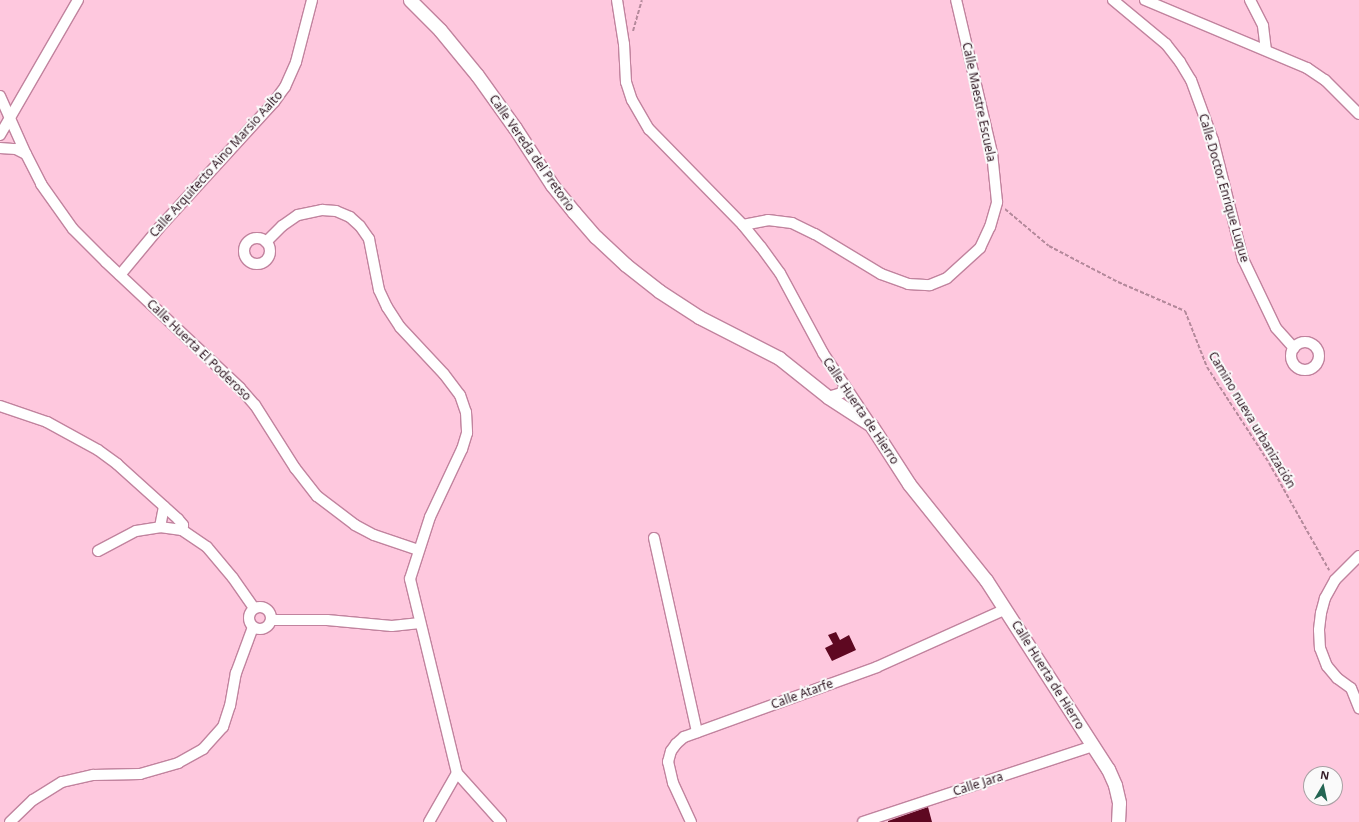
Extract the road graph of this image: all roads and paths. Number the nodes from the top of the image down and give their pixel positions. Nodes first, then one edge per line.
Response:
1 (78, 0) edge
2 (312, 0) edge
3 (410, 0) edge
4 (617, 0) edge
5 (642, 0) edge
6 (956, 0) edge
7 (1114, 0) edge
8 (1145, 0) edge
9 (1250, 0) edge
10 (632, 36) dead end
11 (1266, 49) junction
12 (0, 96) edge
13 (1359, 114) edge
14 (10, 116) junction
15 (0, 135) edge
16 (0, 148) edge
17 (26, 154) junction
18 (997, 202) junction
19 (743, 225) junction
20 (266, 242) dead end
21 (120, 275) junction
22 (1294, 348) dead end
23 (845, 386) junction
24 (828, 397) junction
25 (0, 406) edge
26 (871, 425) junction
27 (164, 506) junction
28 (160, 527) junction
29 (182, 530) junction
30 (654, 538) dead end
31 (98, 550) dead end
32 (418, 550) junction
33 (1359, 556) edge
34 (1335, 580) junction
35 (254, 608) junction
36 (1006, 609) junction
37 (271, 620) junction
38 (420, 623) junction
39 (253, 627) junction
40 (1355, 689) edge
41 (1359, 708) edge
42 (696, 732) junction
43 (1093, 746) junction
44 (457, 772) junction
45 (10, 822) edge
46 (429, 822) edge
47 (501, 822) edge
48 (691, 822) edge
49 (863, 822) edge
50 (1118, 822) edge

1 - 14 street
2 - 21 street, Calle Arquitecto Aino Marsio Aalto
3 - 24 street, Calle Vereda del Pretorio
4 - 19 street, Calle Huerta de Hierro
5 - 10 path
6 - 18 street, Calle Maestre Escuela
7 - 22 street, Calle Doctor Enrique Luque
8 - 11 street
9 - 11 street
11 - 13 street
12 - 14 street, Calle Huerta El Poderoso
14 - 15 street
14 - 17 street, Calle Huerta El Poderoso
16 - 17 street
17 - 21 street, Calle Huerta El Poderoso
18 - 19 street, Calle Maestre Escuela
18 - 34 path, Camino nueva urbanización
19 - 23 street, Calle Huerta de Hierro
20 - 32 street
21 - 32 street, Calle Huerta El Poderoso
23 - 24 street
23 - 26 street, Calle Huerta de Hierro
24 - 26 street, Calle Vereda del Pretorio
25 - 27 street
26 - 36 street, Calle Huerta de Hierro
27 - 28 street
27 - 29 street
28 - 29 street
28 - 31 street
29 - 35 street
30 - 42 street
32 - 38 street
33 - 34 street
34 - 40 street
35 - 37 street
35 - 39 street
36 - 42 street, Calle Atarfe
36 - 43 street, Calle Huerta de Hierro
37 - 38 street
37 - 39 street
38 - 44 street
39 - 45 street
40 - 41 street
42 - 48 street, Calle Atarfe
43 - 49 street, Calle Jara
43 - 50 street, Calle Huerta de Hierro
44 - 46 street
44 - 47 street

